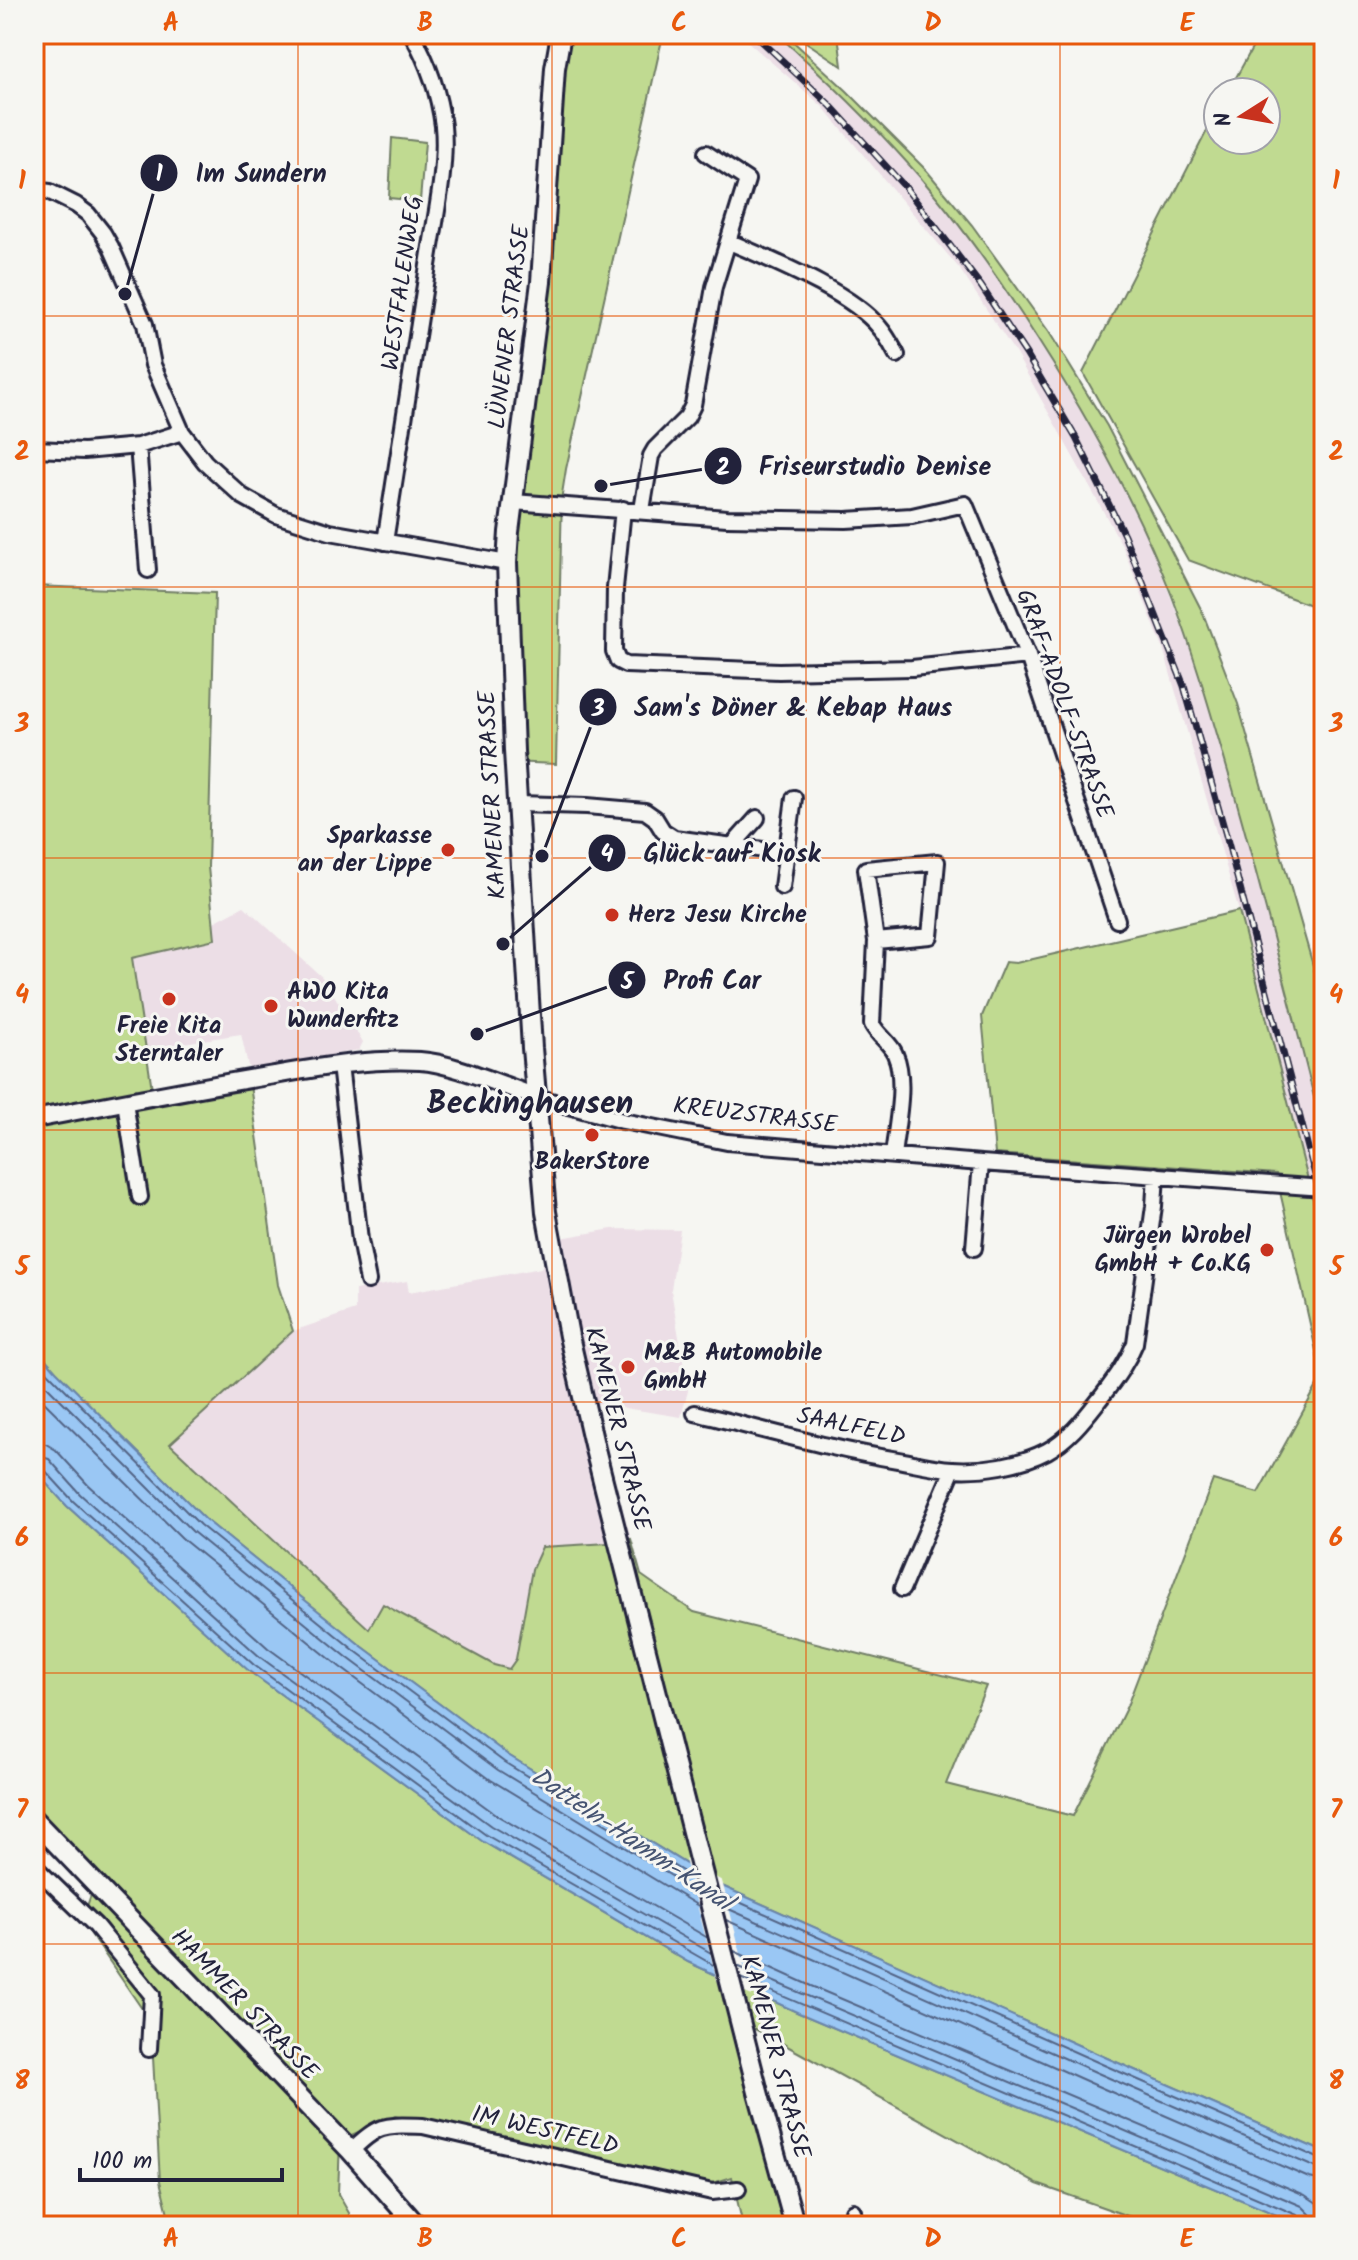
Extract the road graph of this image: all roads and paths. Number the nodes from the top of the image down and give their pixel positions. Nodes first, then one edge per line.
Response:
1 (412, 34) edge
2 (561, 34) edge
3 (706, 153) dead end
4 (34, 190) edge
5 (730, 242) junction
6 (897, 355) dead end
7 (182, 432) junction
8 (138, 446) junction
9 (34, 449) edge
10 (513, 502) junction
11 (623, 509) junction
12 (642, 510) junction
13 (385, 542) junction
14 (507, 563) junction
15 (148, 570) dead end
16 (508, 625) joint
17 (1028, 656) junction
18 (794, 798) dead end
19 (518, 804) junction
20 (757, 818) dead end
21 (732, 846) junction
22 (786, 853) junction
23 (782, 887) dead end
24 (1117, 920) dead end
25 (876, 941) junction
26 (340, 1065) junction
27 (536, 1097) junction
28 (125, 1102) junction
29 (34, 1119) edge
30 (893, 1156) junction
31 (981, 1163) junction
32 (1156, 1175) junction
33 (1324, 1188) edge
34 (140, 1197) dead end
35 (974, 1248) dead end
36 (368, 1281) dead end
37 (695, 1413) dead end
38 (953, 1469) junction
39 (902, 1589) dead end
40 (34, 1820) edge
41 (34, 1866) edge
42 (149, 2049) dead end
43 (351, 2151) junction
44 (738, 2189) dead end
45 (417, 2226) edge
46 (795, 2226) edge

1 - 13 street, WESTFALENWEG
2 - 10 main road, LÜNENER STRASSE
3 - 5 street
4 - 7 street
5 - 6 street
5 - 12 street
7 - 8 street
7 - 13 street
8 - 9 street
8 - 15 street
10 - 11 street
10 - 14 main road, LÜNENER STRASSE
11 - 12 street
11 - 17 street
12 - 17 street, GRAF-ADOLF-STRASSE
13 - 14 street
14 - 16 main road, LÜNENER STRASSE
16 - 19 main road, KAMENER STRASSE
17 - 24 street, GRAF-ADOLF-STRASSE
18 - 22 street
19 - 21 street
19 - 27 main road, KAMENER STRASSE
20 - 21 street
21 - 22 street
22 - 23 street
25 - 25 street
25 - 30 street
26 - 27 street, KREUZSTRASSE
26 - 28 street, KREUZSTRASSE
26 - 36 street
27 - 30 street, KREUZSTRASSE
27 - 46 main road, KAMENER STRASSE
28 - 29 street, KREUZSTRASSE
28 - 34 street
30 - 31 street, KREUZSTRASSE
31 - 32 street, KREUZSTRASSE
31 - 35 street
32 - 33 street, KREUZSTRASSE
32 - 38 street, SAALFELD
37 - 38 street, SAALFELD
38 - 39 street
40 - 43 main road, HAMMER STRASSE
41 - 42 street
43 - 44 street, IM WESTFELD
43 - 45 main road, HAMMER STRASSE

